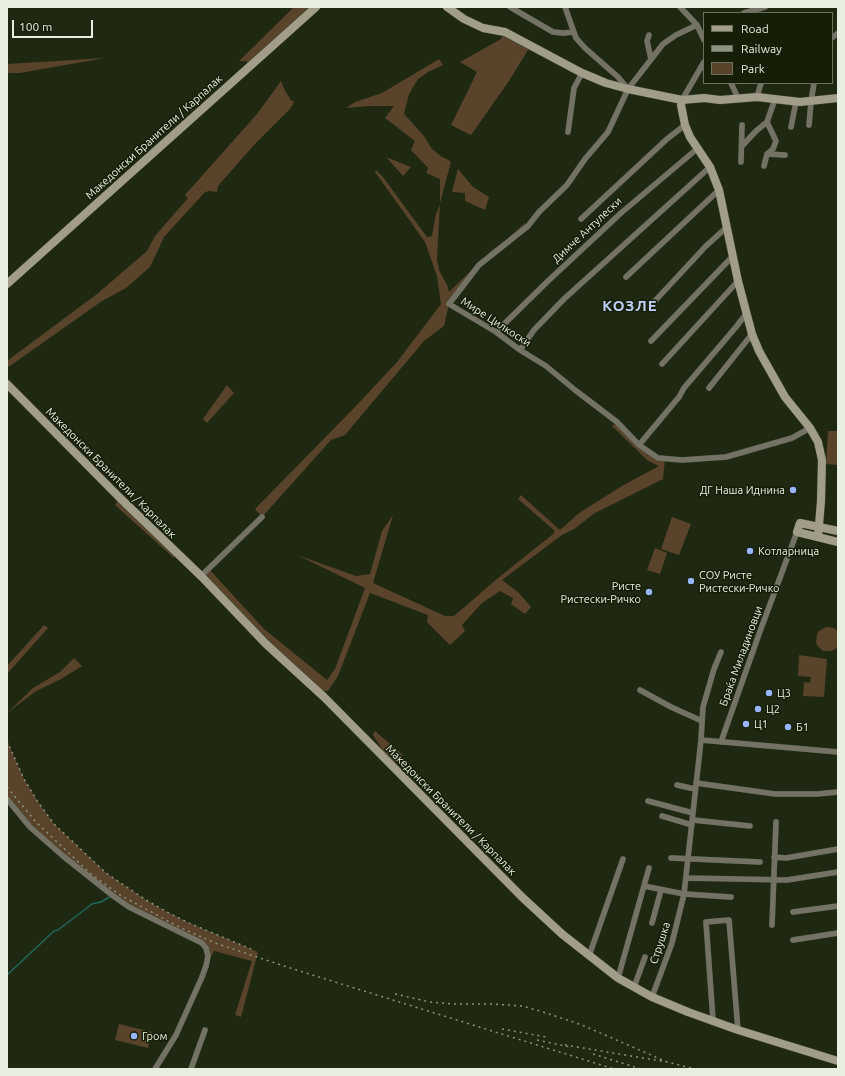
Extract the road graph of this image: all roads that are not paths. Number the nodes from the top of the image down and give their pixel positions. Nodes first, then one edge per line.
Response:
1 (316, 7) edge
2 (447, 7) edge
3 (510, 7) edge
4 (565, 7) edge
5 (765, 7) edge
6 (682, 8) edge
7 (748, 12) edge
8 (696, 25) junction
9 (702, 30) edge
10 (574, 32) junction
11 (648, 35) dead end
12 (651, 59) junction
13 (703, 64) edge
14 (582, 73) junction
15 (731, 84) edge
16 (762, 84) edge
17 (814, 84) edge
18 (628, 89) junction
19 (757, 97) junction
20 (738, 98) junction
21 (838, 98) edge
22 (775, 99) junction
23 (682, 100) junction
24 (796, 102) junction
25 (811, 102) junction
26 (768, 122) junction
27 (685, 125) junction
28 (742, 125) dead end
29 (809, 125) dead end
30 (791, 127) dead end
31 (568, 132) dead end
32 (742, 146) junction
33 (698, 148) junction
34 (767, 154) junction
35 (785, 155) dead end
36 (741, 162) dead end
37 (764, 166) dead end
38 (710, 167) junction
39 (719, 190) junction
40 (581, 219) dead end
41 (727, 227) junction
42 (733, 256) junction
43 (626, 277) dead end
44 (738, 281) junction
45 (7, 284) edge
46 (653, 303) dead end
47 (746, 314) junction
48 (496, 332) junction
49 (752, 334) junction
50 (651, 341) dead end
51 (520, 350) junction
52 (662, 364) dead end
53 (7, 384) edge
54 (709, 388) dead end
55 (810, 428) junction
56 (639, 445) junction
57 (262, 517) dead end
58 (819, 527) junction
59 (838, 531) edge
60 (797, 532) junction
61 (818, 537) junction
62 (838, 542) edge
63 (201, 576) junction
64 (721, 652) dead end
65 (640, 690) dead end
66 (702, 721) junction
67 (701, 740) junction
68 (721, 742) junction
69 (838, 752) edge
70 (677, 785) dead end
71 (695, 786) junction
72 (838, 792) edge
73 (7, 799) edge
74 (648, 801) dead end
75 (693, 813) junction
76 (662, 816) dead end
77 (692, 822) junction
78 (776, 822) dead end
79 (750, 826) dead end
80 (838, 848) edge
81 (774, 857) junction
82 (623, 858) dead end
83 (671, 858) dead end
84 (688, 860) junction
85 (760, 862) dead end
86 (649, 868) dead end
87 (838, 872) edge
88 (686, 878) junction
89 (774, 880) junction
90 (644, 886) junction
91 (662, 890) junction
92 (684, 894) junction
93 (731, 897) dead end
94 (838, 906) edge
95 (793, 912) dead end
96 (652, 923) dead end
97 (772, 925) dead end
98 (838, 933) edge
99 (793, 940) dead end
100 (589, 956) junction
101 (645, 956) dead end
102 (618, 978) junction
103 (634, 987) junction
104 (652, 997) junction
105 (713, 1020) junction
106 (205, 1030) dead end
107 (738, 1030) junction
108 (838, 1061) edge
109 (155, 1069) edge
110 (191, 1069) edge

1 - 45 main road, Македонски Бранители / Карпалак
2 - 14 main road
3 - 10 street
4 - 10 street
5 - 7 street
6 - 8 street
8 - 9 street
8 - 12 street, Мире Цилкоски
10 - 18 street
11 - 12 street
12 - 18 street, Мире Цилкоски
13 - 23 street
14 - 18 main road
14 - 31 street
15 - 20 street
16 - 19 street
17 - 25 street
18 - 23 main road
18 - 48 street, Мире Цилкоски
19 - 20 main road
19 - 22 main road
20 - 23 main road
21 - 25 main road
22 - 24 main road
22 - 26 street
23 - 27 main road
24 - 25 main road
24 - 30 street
25 - 29 street
26 - 32 street
26 - 34 street
27 - 33 main road
27 - 40 street, Димче Антулески
28 - 32 street
32 - 36 street
33 - 38 main road
33 - 48 street, Димче Антулески
34 - 35 street
34 - 37 street
38 - 39 main road
38 - 51 street
39 - 41 main road
39 - 43 street
41 - 42 main road
41 - 46 street
42 - 44 main road
42 - 50 street
44 - 47 main road
44 - 52 street
47 - 49 main road
47 - 56 street
48 - 51 street, Мире Цилкоски
49 - 54 street
49 - 55 main road
51 - 56 street, Мире Цилкоски
53 - 63 main road, Македонски Бранители / Карпалак
55 - 56 street, Мире Цилкоски
55 - 58 main road
57 - 63 street
58 - 59 main road
58 - 60 main road
58 - 61 main road
60 - 61 main road
60 - 68 street, Браќа Миладиновци
61 - 62 main road
63 - 100 main road, Македонски Бранители / Карпалак
64 - 66 street, Струшка
65 - 66 street
66 - 67 street, Струшка
67 - 68 street
67 - 71 street, Струшка
68 - 69 street
70 - 71 street
71 - 72 street
71 - 75 street, Струшка
73 - 109 street
74 - 75 street
75 - 77 street, Струшка
76 - 77 street
77 - 79 street
77 - 84 street, Струшка
78 - 81 street
80 - 81 street
81 - 89 street
82 - 100 street
83 - 84 street
84 - 85 street
84 - 88 street, Струшка
86 - 90 street
87 - 89 street
88 - 89 street
88 - 92 street, Струшка
89 - 97 street
90 - 91 street
90 - 102 street
91 - 92 street
91 - 96 street, Струшка
92 - 93 street
92 - 104 street, Струшка
94 - 95 street
98 - 99 street
100 - 102 main road, Македонски Бранители / Карпалак
101 - 103 street, Струшка
102 - 103 main road, Македонски Бранители / Карпалак
103 - 104 main road, Македонски Бранители / Карпалак
104 - 105 main road, Македонски Бранители / Карпалак
105 - 107 main road, Македонски Бранители / Карпалак
105 - 107 street
106 - 110 street
107 - 108 main road, Македонски Бранители / Карпалак

